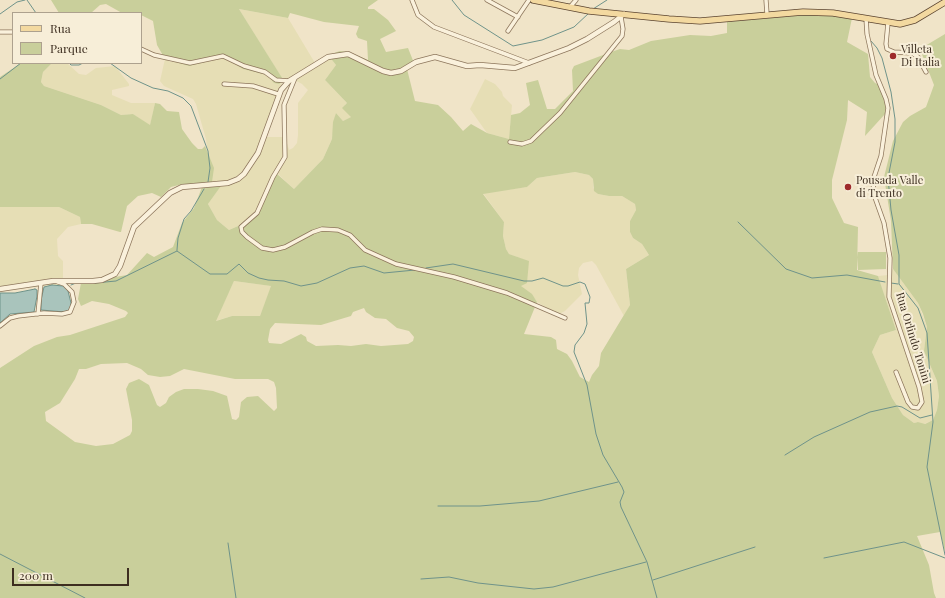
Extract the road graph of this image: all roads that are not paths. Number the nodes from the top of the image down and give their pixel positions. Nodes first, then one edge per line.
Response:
1 (412, 0) edge
2 (487, 0) edge
3 (529, 0) edge
4 (533, 0) edge
5 (576, 0) edge
6 (766, 0) edge
7 (945, 2) edge
8 (570, 7) junction
9 (767, 14) junction
10 (623, 16) junction
11 (518, 17) junction
12 (866, 18) junction
13 (888, 23) junction
14 (508, 31) dead end
15 (0, 32) edge
16 (12, 32) edge
17 (142, 49) edge
18 (530, 63) junction
19 (926, 72) dead end
20 (296, 77) junction
21 (289, 81) junction
22 (224, 84) dead end
23 (278, 94) junction
24 (510, 142) dead end
25 (53, 281) junction
26 (41, 283) junction
27 (0, 289) edge
28 (38, 314) junction
29 (564, 318) dead end
30 (0, 326) edge
31 (896, 372) dead end

1 - 18 street
2 - 11 street
3 - 11 street
4 - 8 main road
5 - 8 street
6 - 9 street
7 - 13 main road
8 - 10 main road
9 - 10 main road
9 - 12 main road
10 - 18 street
10 - 24 street
11 - 14 street
12 - 13 main road
12 - 31 street, Rua Orlindo Tonini
13 - 19 street
15 - 16 street
17 - 21 street
18 - 20 street
20 - 21 street
20 - 29 street
21 - 23 street
22 - 23 street
23 - 25 street
25 - 26 street
25 - 28 street
26 - 27 street
26 - 28 street
28 - 30 street

